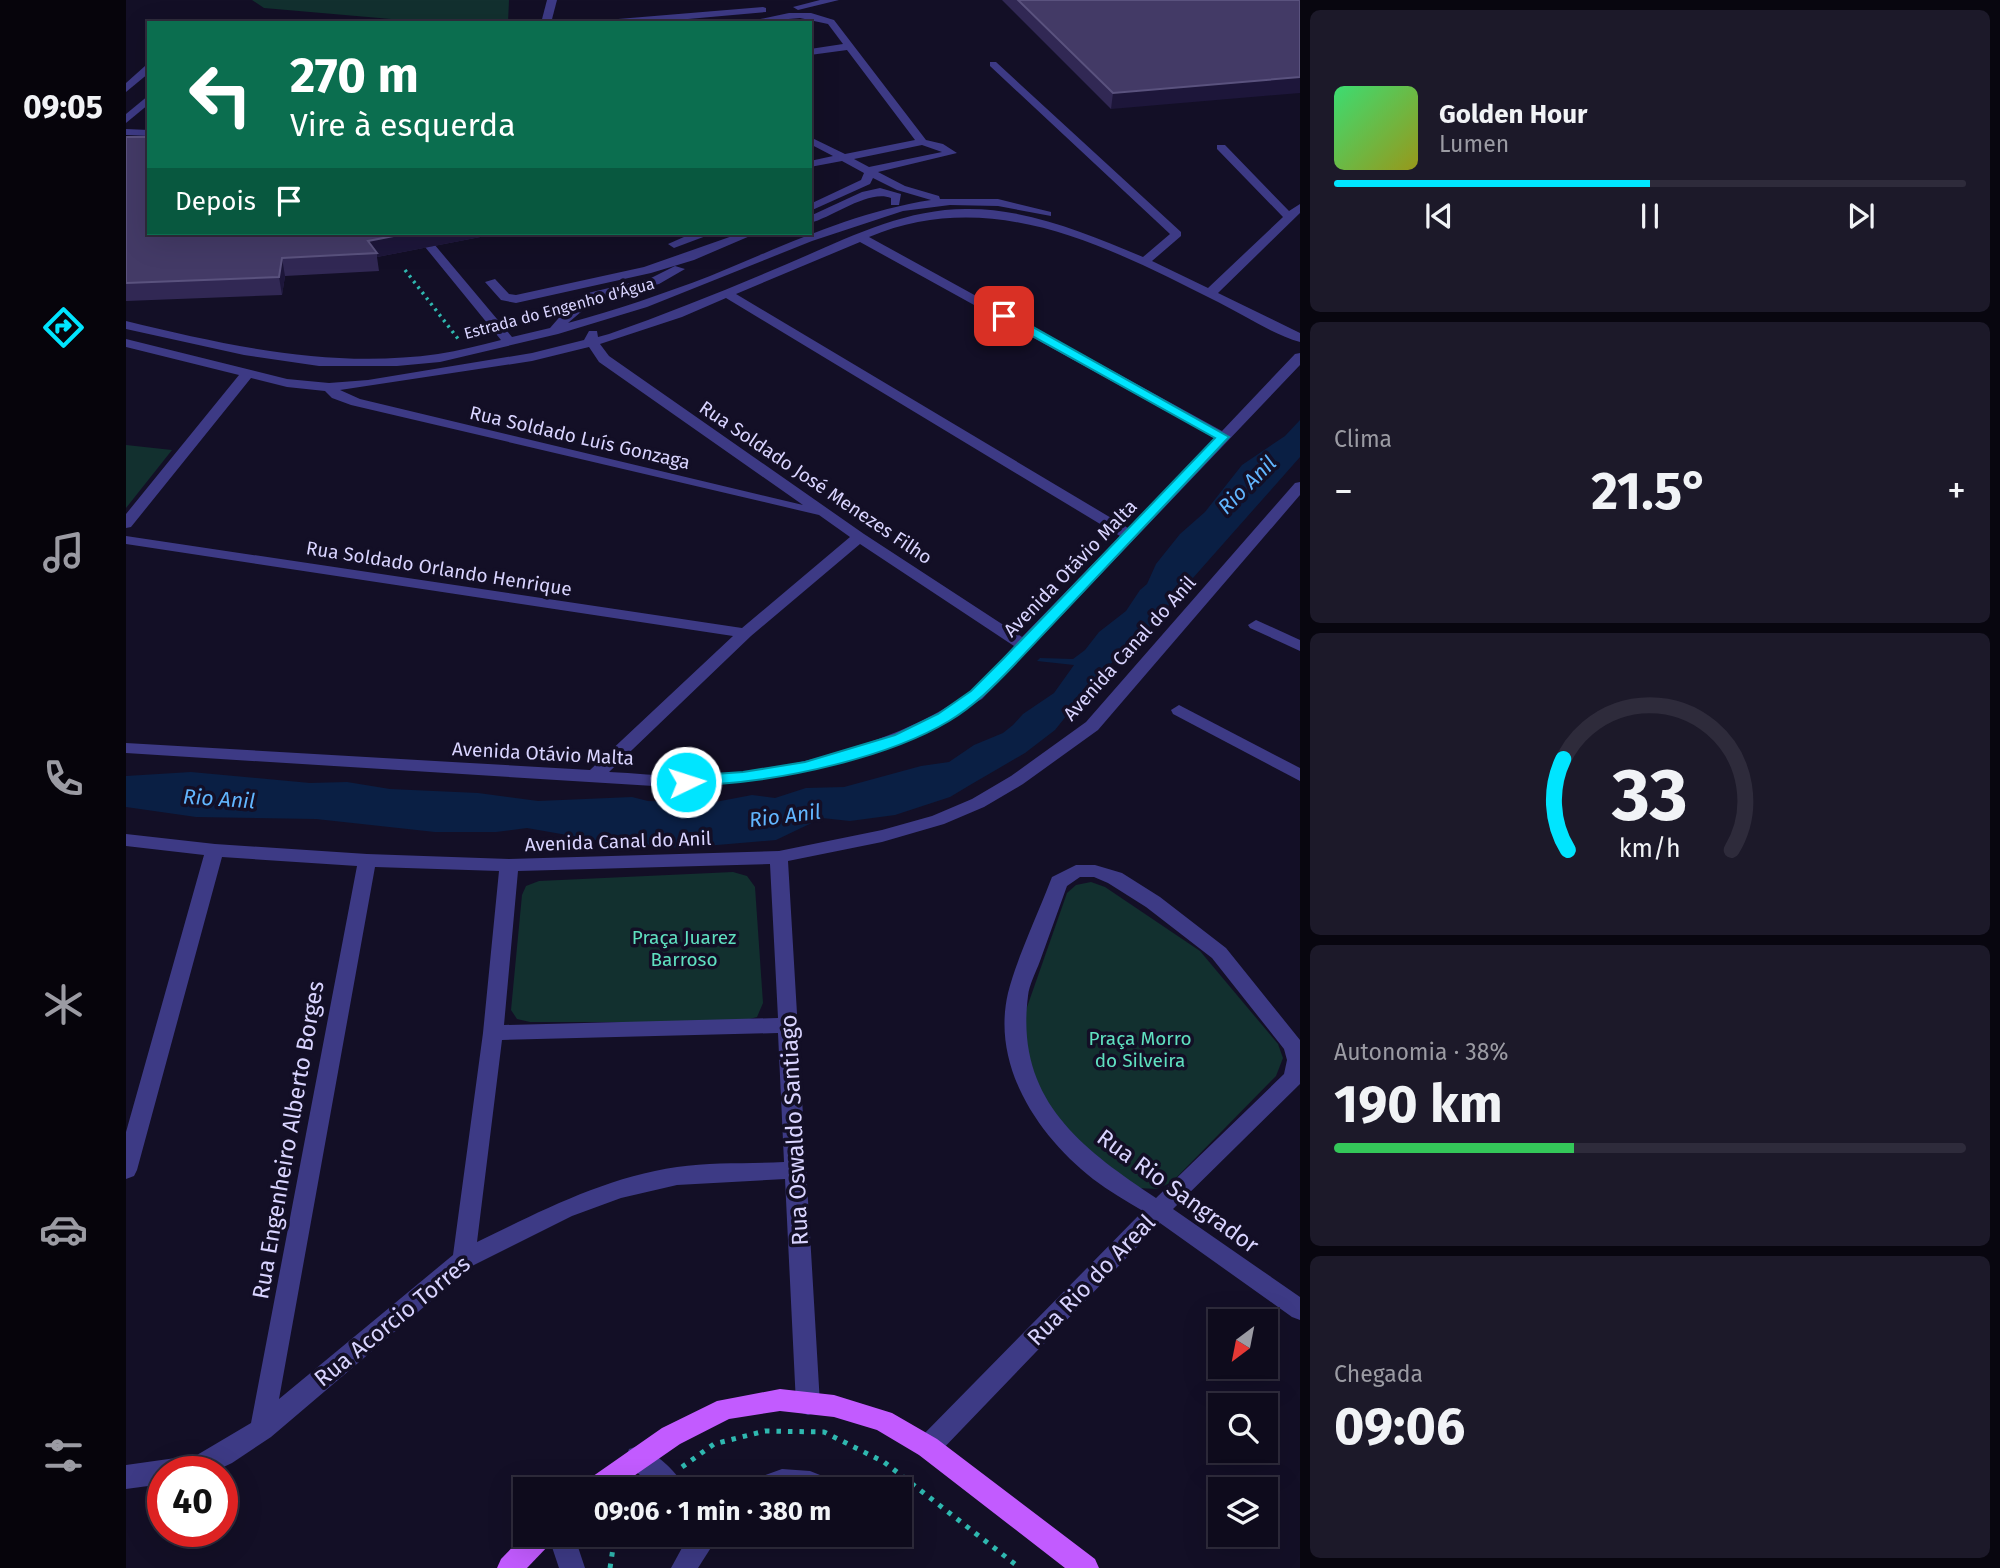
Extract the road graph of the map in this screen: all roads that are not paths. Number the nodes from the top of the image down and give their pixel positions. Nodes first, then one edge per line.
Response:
1 (552, 0) edge
2 (834, 0) edge
3 (547, 21) edge
4 (631, 21) edge
5 (758, 21) edge
6 (850, 46) junction
7 (812, 52) edge
8 (993, 64) dead end
9 (145, 67) edge
10 (126, 89) edge
11 (147, 101) edge
12 (126, 120) edge
13 (126, 132) edge
14 (147, 133) edge
15 (812, 141) edge
16 (147, 142) edge
17 (922, 142) junction
18 (126, 144) edge
19 (1221, 148) dead end
20 (843, 158) junction
21 (812, 164) edge
22 (870, 170) junction
23 (945, 200) junction
24 (1300, 206) edge
25 (812, 207) edge
26 (893, 210) junction
27 (1289, 217) junction
28 (812, 219) edge
29 (699, 235) edge
30 (746, 235) edge
31 (860, 237) junction
32 (425, 240) dead end
33 (674, 244) dead end
34 (690, 257) junction
35 (1143, 263) junction
36 (731, 271) junction
37 (491, 282) dead end
38 (727, 294) junction
39 (1208, 295) junction
40 (583, 301) junction
41 (617, 313) junction
42 (126, 325) edge
43 (556, 330) junction
44 (1300, 338) edge
45 (509, 342) junction
46 (592, 343) junction
47 (127, 345) edge
48 (532, 357) junction
49 (1300, 357) edge
50 (247, 374) junction
51 (329, 387) junction
52 (1223, 437) junction
53 (1300, 486) edge
54 (826, 514) junction
55 (126, 524) edge
56 (1130, 535) junction
57 (859, 537) junction
58 (126, 540) edge
59 (1256, 625) dead end
60 (746, 633) junction
61 (1025, 646) junction
62 (1300, 646) edge
63 (1179, 710) dead end
64 (126, 748) edge
65 (1300, 775) edge
66 (592, 778) junction
67 (126, 840) edge
68 (215, 850) junction
69 (779, 857) junction
70 (367, 860) junction
71 (509, 865) junction
72 (1076, 871) joint
73 (789, 1025) junction
74 (493, 1033) junction
75 (1297, 1046) edge
76 (126, 1170) edge
77 (797, 1170) junction
78 (1158, 1210) junction
79 (464, 1259) junction
80 (1300, 1310) edge
81 (808, 1404) junction
82 (262, 1429) junction
83 (928, 1447) junction
84 (221, 1456) edge
85 (638, 1457) junction
86 (147, 1474) edge
87 (126, 1477) edge
88 (611, 1477) edge
89 (660, 1477) edge
90 (530, 1547) edge
91 (565, 1547) edge
92 (695, 1547) edge
93 (510, 1568) edge
94 (572, 1568) edge
95 (684, 1568) edge
96 (1086, 1568) edge

1 - 3 street
2 - 4 street
5 - 6 street
6 - 7 street
6 - 17 street
8 - 35 street
9 - 10 street
11 - 12 street
13 - 14 street
15 - 20 street
16 - 18 street
17 - 20 street
17 - 22 street
19 - 27 street
20 - 21 street
20 - 22 street
22 - 23 street
22 - 25 street
23 - 26 street, Estrada do Engenho d'Água
23 - 35 street, Estrada do Engenho d'Água
24 - 27 street
26 - 28 street
26 - 36 street, Estrada do Engenho d'Água
27 - 39 street
29 - 33 street
30 - 34 street
31 - 35 street, Estrada do Engenho d'Água
31 - 38 street, Estrada do Engenho d'Água
31 - 52 street
32 - 45 street
34 - 37 street
34 - 40 street
35 - 39 street, Estrada do Engenho d'Água
36 - 41 street, Estrada do Engenho d'Água
36 - 46 street
38 - 46 street, Estrada do Engenho d'Água
38 - 56 street
39 - 44 street, Estrada do Engenho d'Água
40 - 41 street
40 - 43 street
41 - 43 street, Estrada do Engenho d'Água
42 - 45 street, Estrada do Engenho d'Água
43 - 45 street, Estrada do Engenho d'Água
43 - 48 street
46 - 48 street, Estrada do Engenho d'Água
46 - 54 street, Rua Soldado José Menezes Filho
47 - 50 street, Estrada do Engenho d'Água
48 - 51 street, Estrada do Engenho d'Água
49 - 52 street, Avenida Otávio Malta
50 - 51 street, Estrada do Engenho d'Água
50 - 55 street
51 - 54 street, Rua Soldado Luís Gonzaga
52 - 56 street, Avenida Otávio Malta
53 - 69 street, Avenida Canal do Anil
54 - 57 street, Rua Soldado José Menezes Filho
56 - 61 street, Avenida Otávio Malta
57 - 60 street
57 - 61 street, Rua Soldado José Menezes Filho
58 - 60 street, Rua Soldado Orlando Henrique
59 - 62 street
60 - 66 street
61 - 66 street, Avenida Otávio Malta
63 - 65 street
64 - 66 street, Avenida Otávio Malta
67 - 68 street, Avenida Canal do Anil
68 - 70 street, Avenida Canal do Anil
68 - 76 street
69 - 71 street, Avenida Canal do Anil
69 - 73 street, Rua Oswaldo Santiago
70 - 71 street, Avenida Canal do Anil
70 - 82 street, Rua Engenheiro Alberto Borges
71 - 74 street
72 - 75 street, Rua Rio do Areal
72 - 78 street, Rua Rio Sangrador
73 - 74 street
73 - 77 street, Rua Oswaldo Santiago
74 - 79 street
75 - 78 street, Rua Rio do Areal
77 - 79 street, Rua Acorcio Torres
77 - 81 street, Rua Oswaldo Santiago
78 - 80 street, Rua Rio Sangrador
78 - 83 street, Rua Rio do Areal
79 - 82 street, Rua Acorcio Torres
81 - 83 main road
81 - 85 main road
82 - 84 street, Rua Acorcio Torres
83 - 96 main road
85 - 88 main road
85 - 89 street
86 - 87 street, Rua Acorcio Torres
90 - 93 main road
91 - 94 street
92 - 95 street

